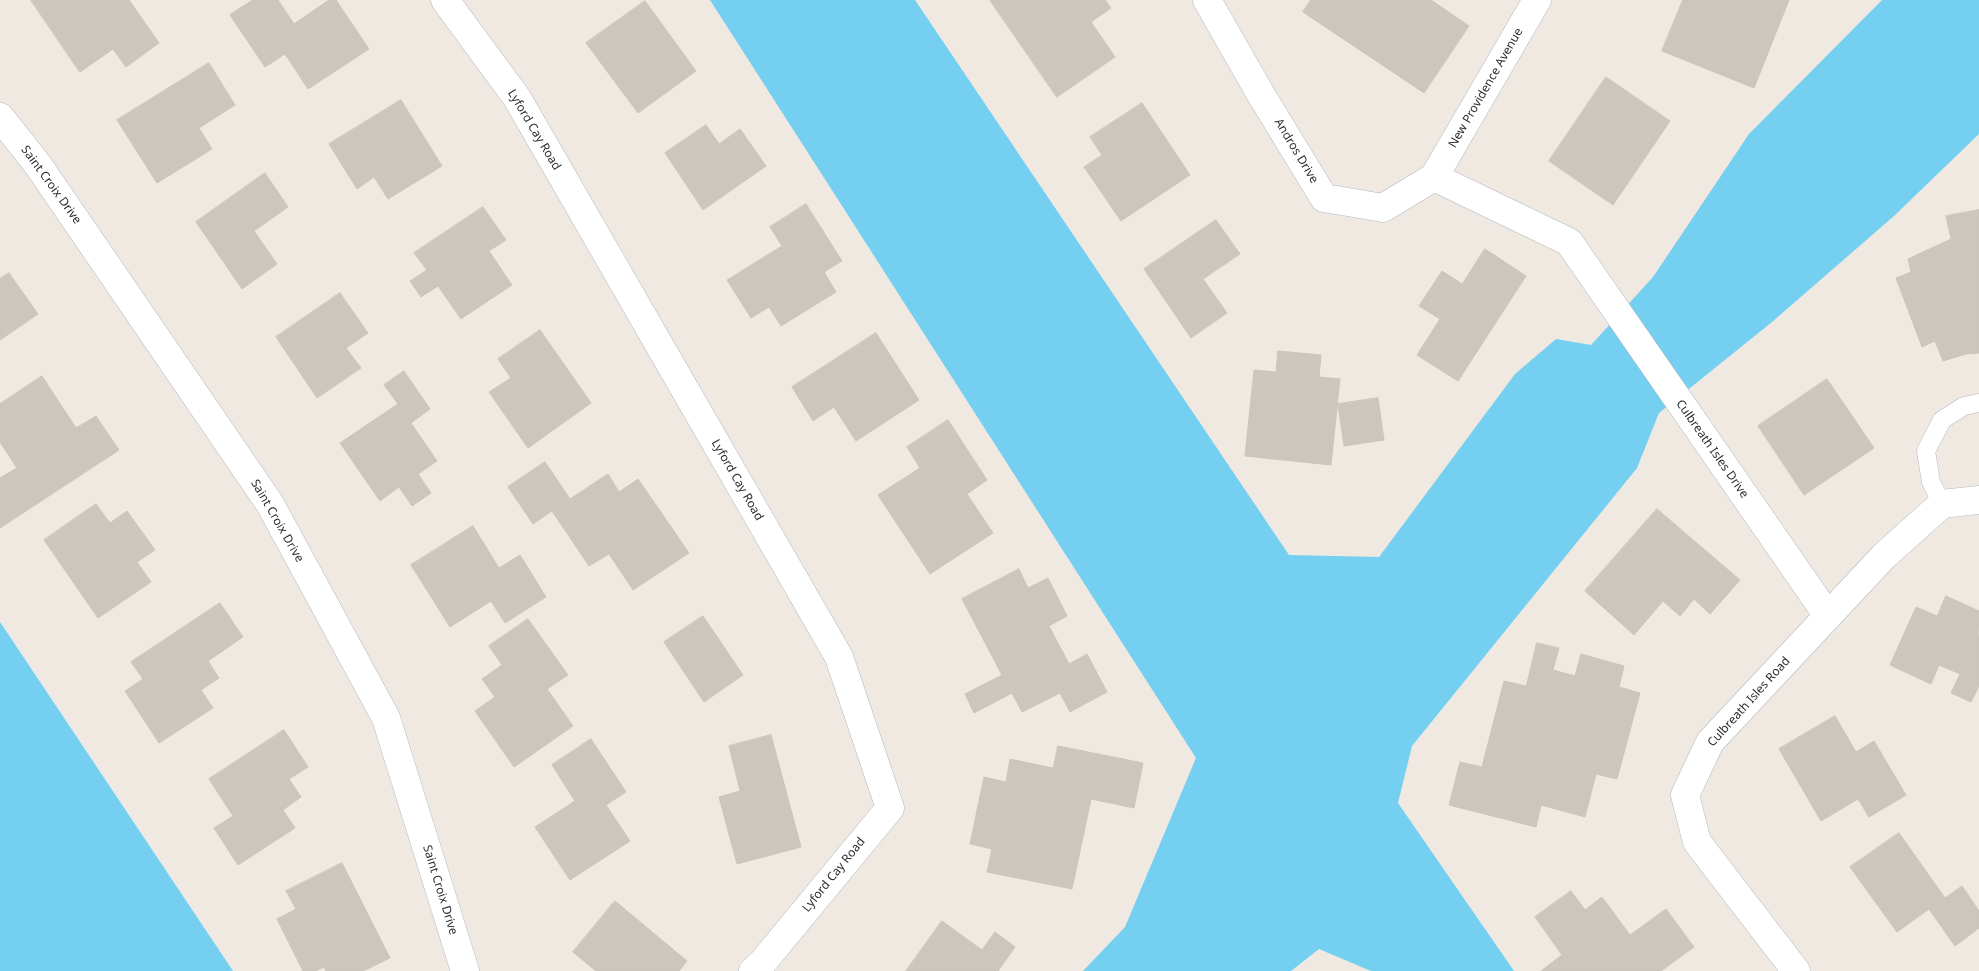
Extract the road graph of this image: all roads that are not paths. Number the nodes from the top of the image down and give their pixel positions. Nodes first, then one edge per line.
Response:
1 (445, 0) edge
2 (1207, 0) edge
3 (1537, 0) edge
4 (0, 117) edge
5 (1434, 177) junction
6 (1979, 403) edge
7 (1979, 500) edge
8 (1942, 504) junction
9 (1828, 616) junction
10 (762, 968) edge
11 (466, 971) edge
12 (1796, 971) edge

1 - 10 street, Lyford Cay Road
2 - 5 street, Andros Drive
3 - 5 street, New Providence Avenue
4 - 11 street, Saint Croix Drive
5 - 9 street, Culbreath Isles Drive
6 - 8 lane
7 - 8 street
8 - 9 street
9 - 12 street, Culbreath Isles Road

